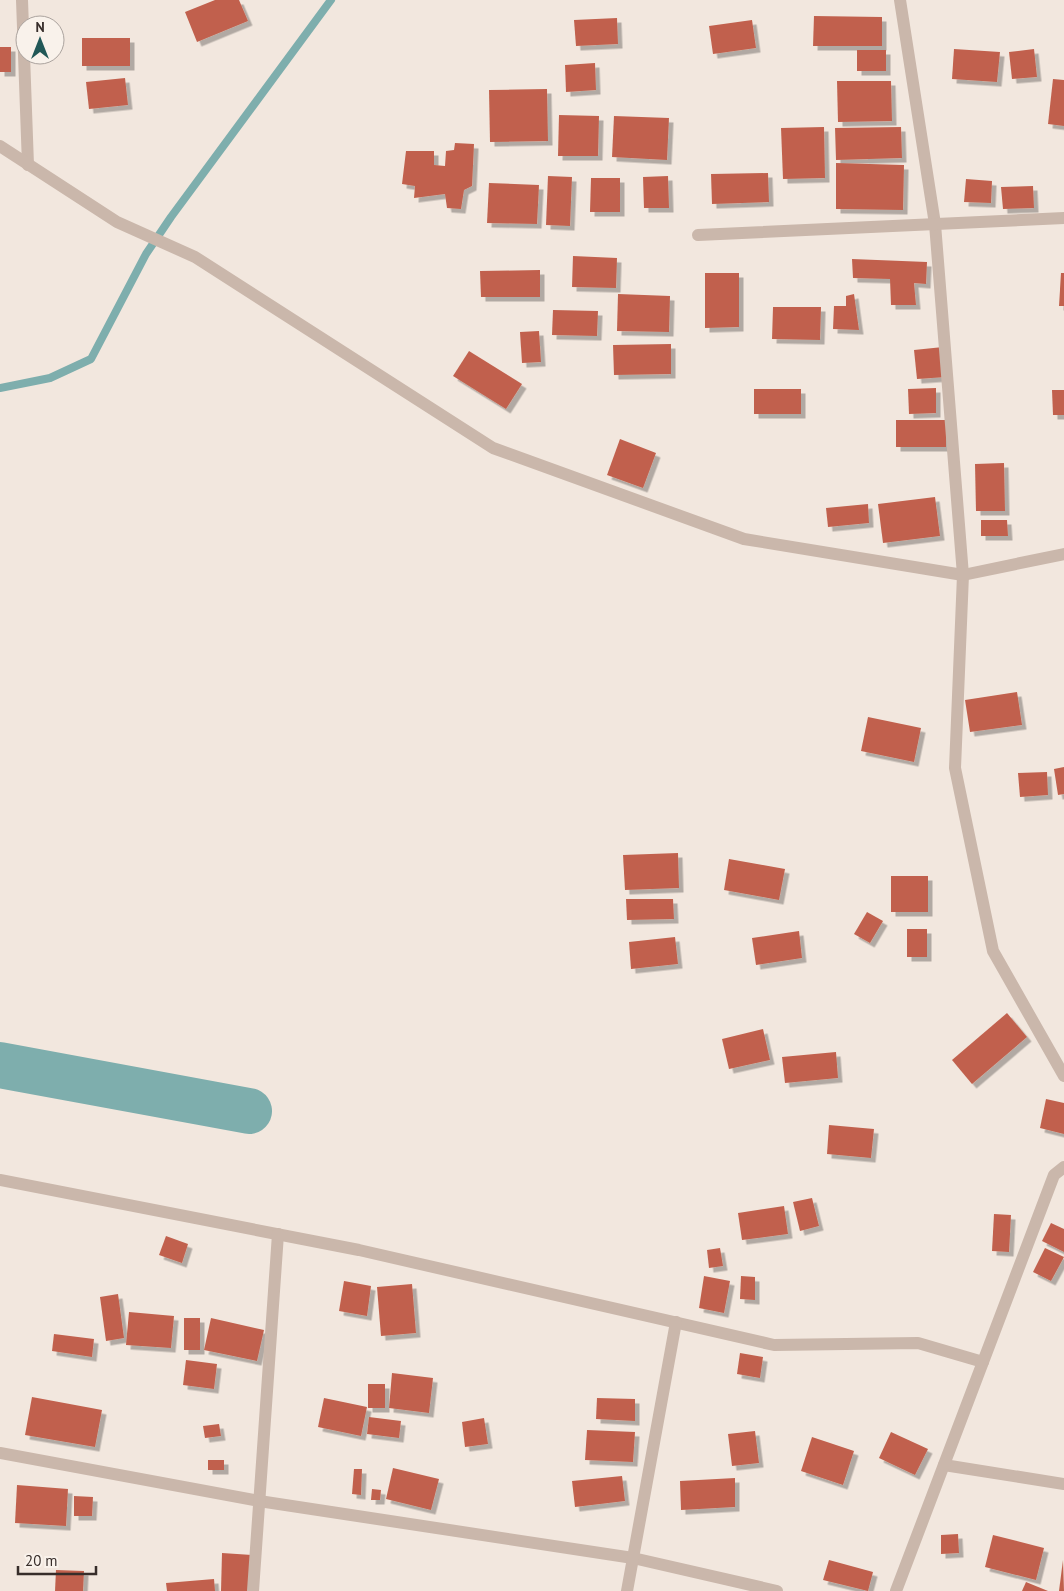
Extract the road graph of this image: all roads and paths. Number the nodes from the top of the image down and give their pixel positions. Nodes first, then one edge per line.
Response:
1 (22, 0) edge
2 (900, 0) edge
3 (0, 146) edge
4 (28, 165) junction
5 (1064, 218) edge
6 (935, 224) junction
7 (698, 235) dead end
8 (1064, 554) edge
9 (963, 575) junction
10 (1064, 1076) edge
11 (1064, 1167) edge
12 (0, 1180) edge
13 (278, 1234) junction
14 (676, 1322) junction
15 (983, 1362) junction
16 (0, 1453) edge
17 (944, 1465) junction
18 (1064, 1484) edge
19 (259, 1500) junction
20 (633, 1558) junction
21 (253, 1591) edge
22 (627, 1591) edge
23 (777, 1591) edge
24 (896, 1591) edge

1 - 4 street
2 - 6 street
3 - 4 street
4 - 9 street
5 - 6 street
6 - 7 street
6 - 9 street
8 - 9 street
9 - 10 street
11 - 15 street
12 - 13 street
13 - 14 street
13 - 19 street
14 - 15 street
14 - 20 street
15 - 17 street
16 - 19 street
17 - 18 street
17 - 24 street
19 - 20 street
19 - 21 street
20 - 22 street
20 - 23 street

